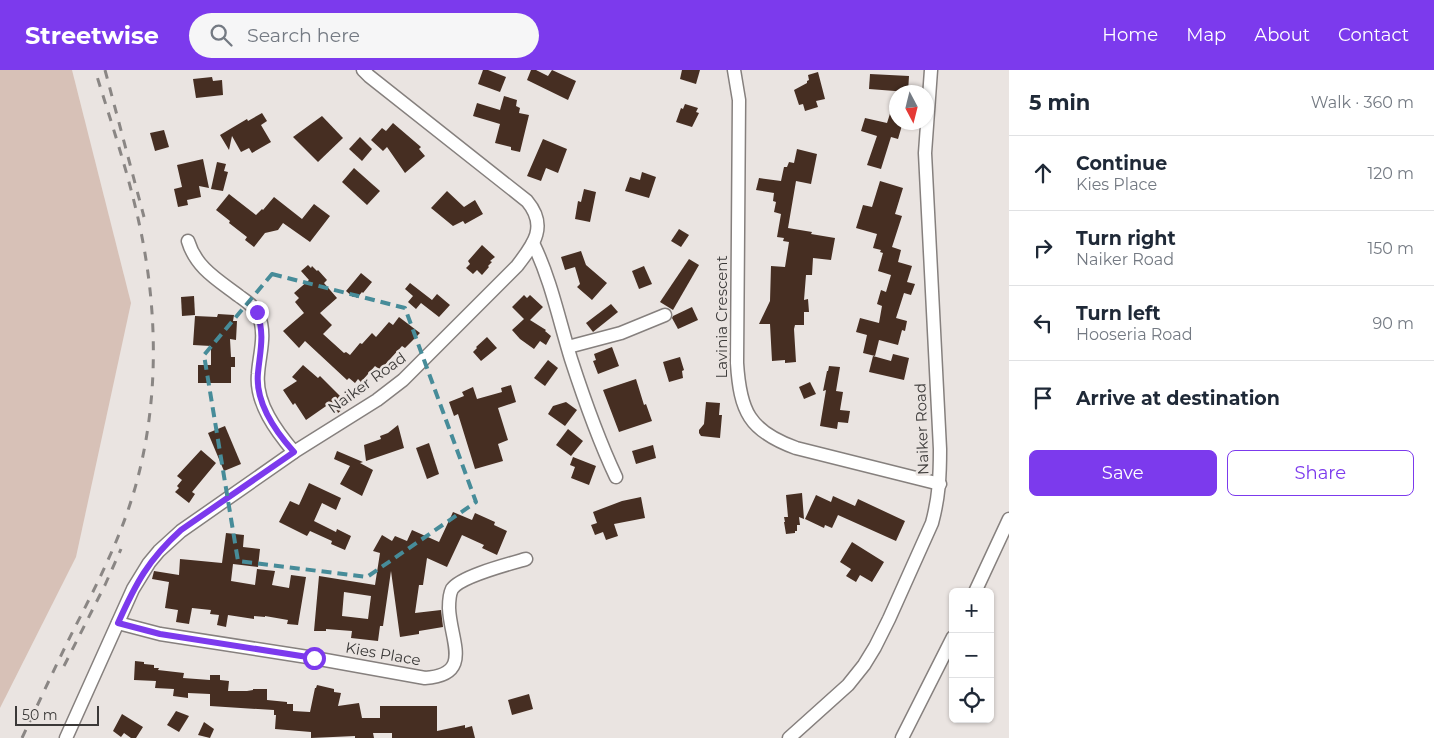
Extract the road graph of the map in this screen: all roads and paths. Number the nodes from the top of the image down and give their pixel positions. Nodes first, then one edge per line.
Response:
1 (363, 70) edge
2 (734, 70) edge
3 (932, 70) edge
4 (188, 241) dead end
5 (533, 243) junction
6 (665, 315) dead end
7 (568, 346) junction
8 (294, 452) junction
9 (616, 477) dead end
10 (940, 484) junction
11 (1009, 519) edge
12 (526, 559) dead end
13 (977, 588) edge
14 (118, 623) junction
15 (949, 645) edge
16 (66, 738) edge
17 (789, 738) edge
18 (902, 738) edge

1 - 5 street, Naiker Road
2 - 10 street, Lavinia Crescent
3 - 10 street, Naiker Road
4 - 8 street
5 - 7 street
5 - 8 street, Naiker Road
6 - 7 street
7 - 9 street
8 - 14 street, Naiker Road
10 - 17 street, Naiker Road
11 - 13 street
12 - 14 street, Kies Place
14 - 16 street, Naiker Road
15 - 18 street

